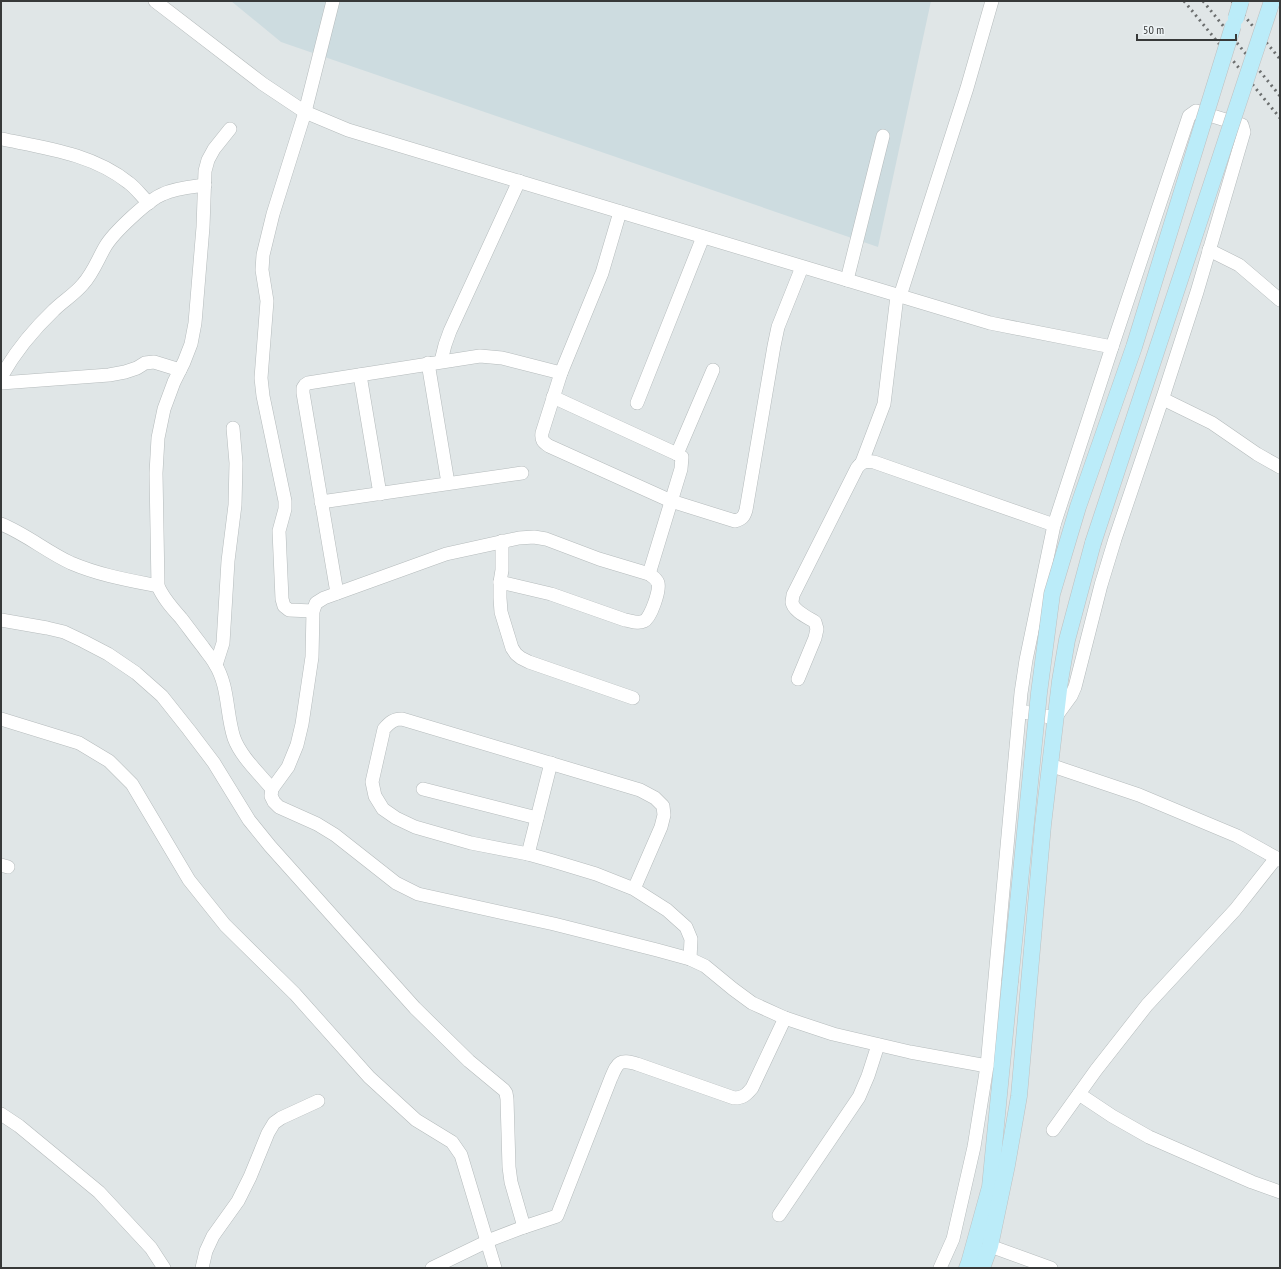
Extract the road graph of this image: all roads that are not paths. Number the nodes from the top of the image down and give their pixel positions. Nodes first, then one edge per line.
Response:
1 (155, 1) edge
2 (332, 1) edge
3 (992, 1) edge
4 (1241, 1) edge
5 (1272, 1) edge
6 (305, 112) junction
7 (230, 129) dead end
8 (883, 136) dead end
9 (2, 139) dead end
10 (519, 182) junction
11 (205, 184) junction
12 (149, 203) junction
13 (620, 212) junction
14 (703, 237) junction
15 (1209, 250) junction
16 (802, 266) junction
17 (847, 280) junction
18 (900, 296) junction
19 (1280, 300) edge
20 (1112, 347) junction
21 (441, 361) junction
22 (428, 364) junction
23 (180, 370) junction
24 (713, 370) dead end
25 (561, 373) junction
26 (360, 375) junction
27 (1, 377) edge
28 (1, 383) edge
29 (553, 397) junction
30 (1163, 399) junction
31 (637, 403) dead end
32 (233, 428) dead end
33 (677, 454) junction
34 (862, 462) junction
35 (1280, 467) edge
36 (522, 473) dead end
37 (448, 484) junction
38 (380, 494) junction
39 (671, 501) junction
40 (321, 502) junction
41 (1, 524) edge
42 (1054, 525) junction
43 (502, 541) junction
44 (649, 574) junction
45 (500, 582) junction
46 (158, 586) junction
47 (337, 593) junction
48 (313, 610) junction
49 (1, 620) edge
50 (216, 665) junction
51 (798, 679) dead end
52 (633, 698) dead end
53 (1019, 711) junction
54 (1055, 718) junction
55 (1, 719) edge
56 (551, 763) junction
57 (1050, 765) junction
58 (272, 788) junction
59 (423, 789) dead end
60 (537, 818) junction
61 (528, 854) junction
62 (1278, 859) edge
63 (634, 889) junction
64 (690, 959) junction
65 (785, 1018) junction
66 (878, 1045) junction
67 (987, 1066) junction
68 (1079, 1094) junction
69 (318, 1101) dead end
70 (1, 1114) edge
71 (1053, 1130) dead end
72 (1280, 1192) edge
73 (779, 1215) dead end
74 (522, 1228) junction
75 (489, 1241) junction
76 (990, 1246) junction
77 (164, 1268) edge
78 (202, 1268) edge
79 (432, 1268) edge
80 (495, 1268) edge
81 (940, 1268) edge
82 (967, 1268) edge
83 (982, 1268) edge
84 (1051, 1268) edge

1 - 6 street
2 - 6 street
3 - 18 street
4 - 82 main road, bridge
5 - 54 main road, bridge
6 - 10 street
6 - 48 street
7 - 11 street
8 - 17 street
9 - 12 street
10 - 13 street
10 - 21 street
11 - 12 street
11 - 23 street
12 - 27 street
13 - 14 street
13 - 25 street
14 - 16 street
14 - 31 street
15 - 19 street
15 - 20 street
15 - 30 street
16 - 17 street
16 - 39 street
17 - 18 street
18 - 20 street
18 - 34 street
20 - 42 street
21 - 22 street
21 - 25 street
22 - 26 street
22 - 37 street
23 - 28 street
23 - 46 street
24 - 33 street
25 - 29 street
26 - 38 street
26 - 40 street
29 - 33 street
29 - 39 street
30 - 35 street
30 - 54 street
32 - 50 street
33 - 39 street
34 - 42 street
34 - 51 street
36 - 37 street
37 - 38 street
38 - 40 street
39 - 44 street
40 - 47 street
41 - 46 street
42 - 53 street
43 - 44 street
43 - 45 street
43 - 47 street
44 - 45 street
45 - 52 street
46 - 50 street
47 - 48 street
48 - 58 street
49 - 74 street
50 - 58 street
53 - 54 street
53 - 67 street
54 - 57 main road
55 - 75 street
56 - 60 street
56 - 61 street
56 - 63 street
57 - 62 street
57 - 76 main road
58 - 64 street
59 - 60 street
60 - 61 street
61 - 63 street
62 - 68 street
63 - 64 street
64 - 65 street
65 - 66 street
65 - 74 street
66 - 67 street
66 - 73 street
67 - 81 street
68 - 71 street
68 - 72 street
69 - 78 street
70 - 77 street
74 - 75 street
75 - 79 street
75 - 80 street
76 - 83 main road
76 - 84 street

